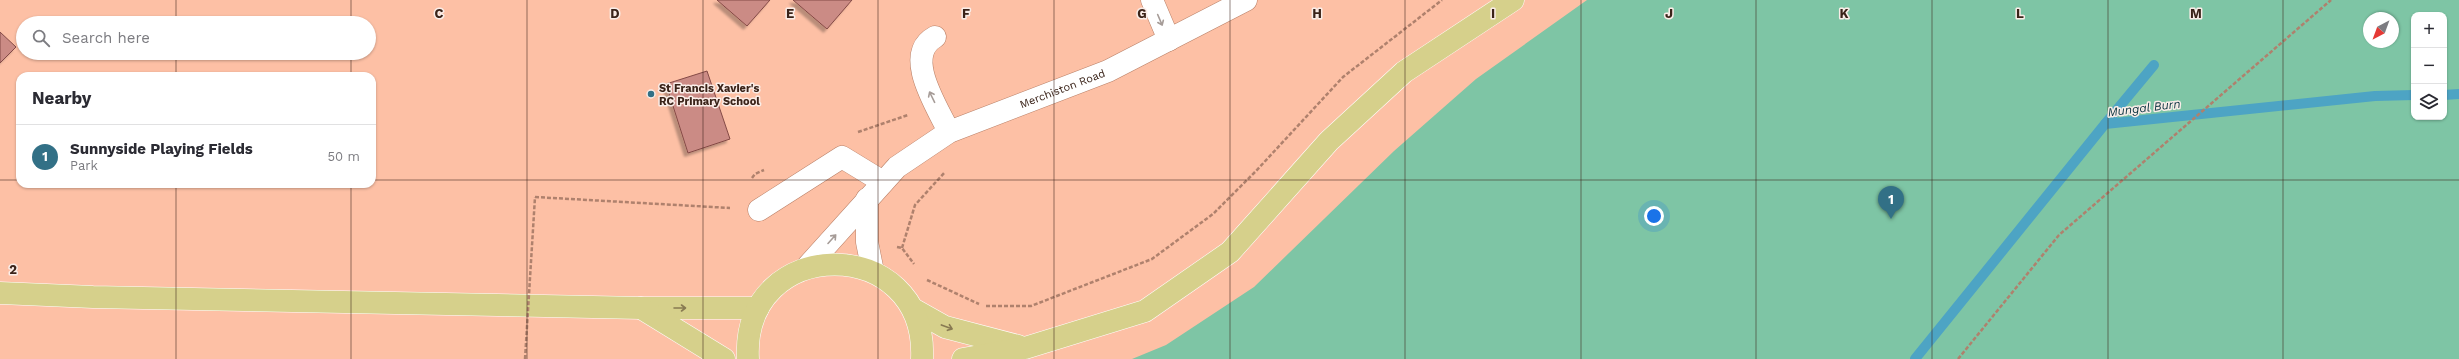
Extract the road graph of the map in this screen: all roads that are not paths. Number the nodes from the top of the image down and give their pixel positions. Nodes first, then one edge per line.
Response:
1 (1152, 0) edge
2 (1246, 0) edge
3 (1513, 0) edge
4 (935, 37) dead end
5 (1169, 40) junction
6 (949, 132) junction
7 (883, 182) junction
8 (866, 199) junction
9 (759, 210) road end
10 (806, 268) junction
11 (873, 272) junction
12 (0, 293) edge
13 (641, 308) junction
14 (758, 308) junction
15 (912, 309) junction
16 (1025, 348) junction
17 (724, 359) edge
18 (748, 359) edge
19 (922, 359) edge
20 (963, 359) edge

1 -> 5 street
2 - 5 street, Merchiston Road
3 - 16 main road
6 -> 4 street
5 - 6 street, Merchiston Road
6 - 7 street, Merchiston Road
7 - 8 street, Merchiston Road
7 - 9 street
10 -> 8 street, Merchiston Road
8 - 11 street
10 - 11 main road
10 - 14 main road
11 - 15 main road
12 - 13 main road
13 -> 14 main road
13 - 17 main road
14 - 18 main road
15 -> 16 main road
15 - 19 main road
16 - 20 main road

